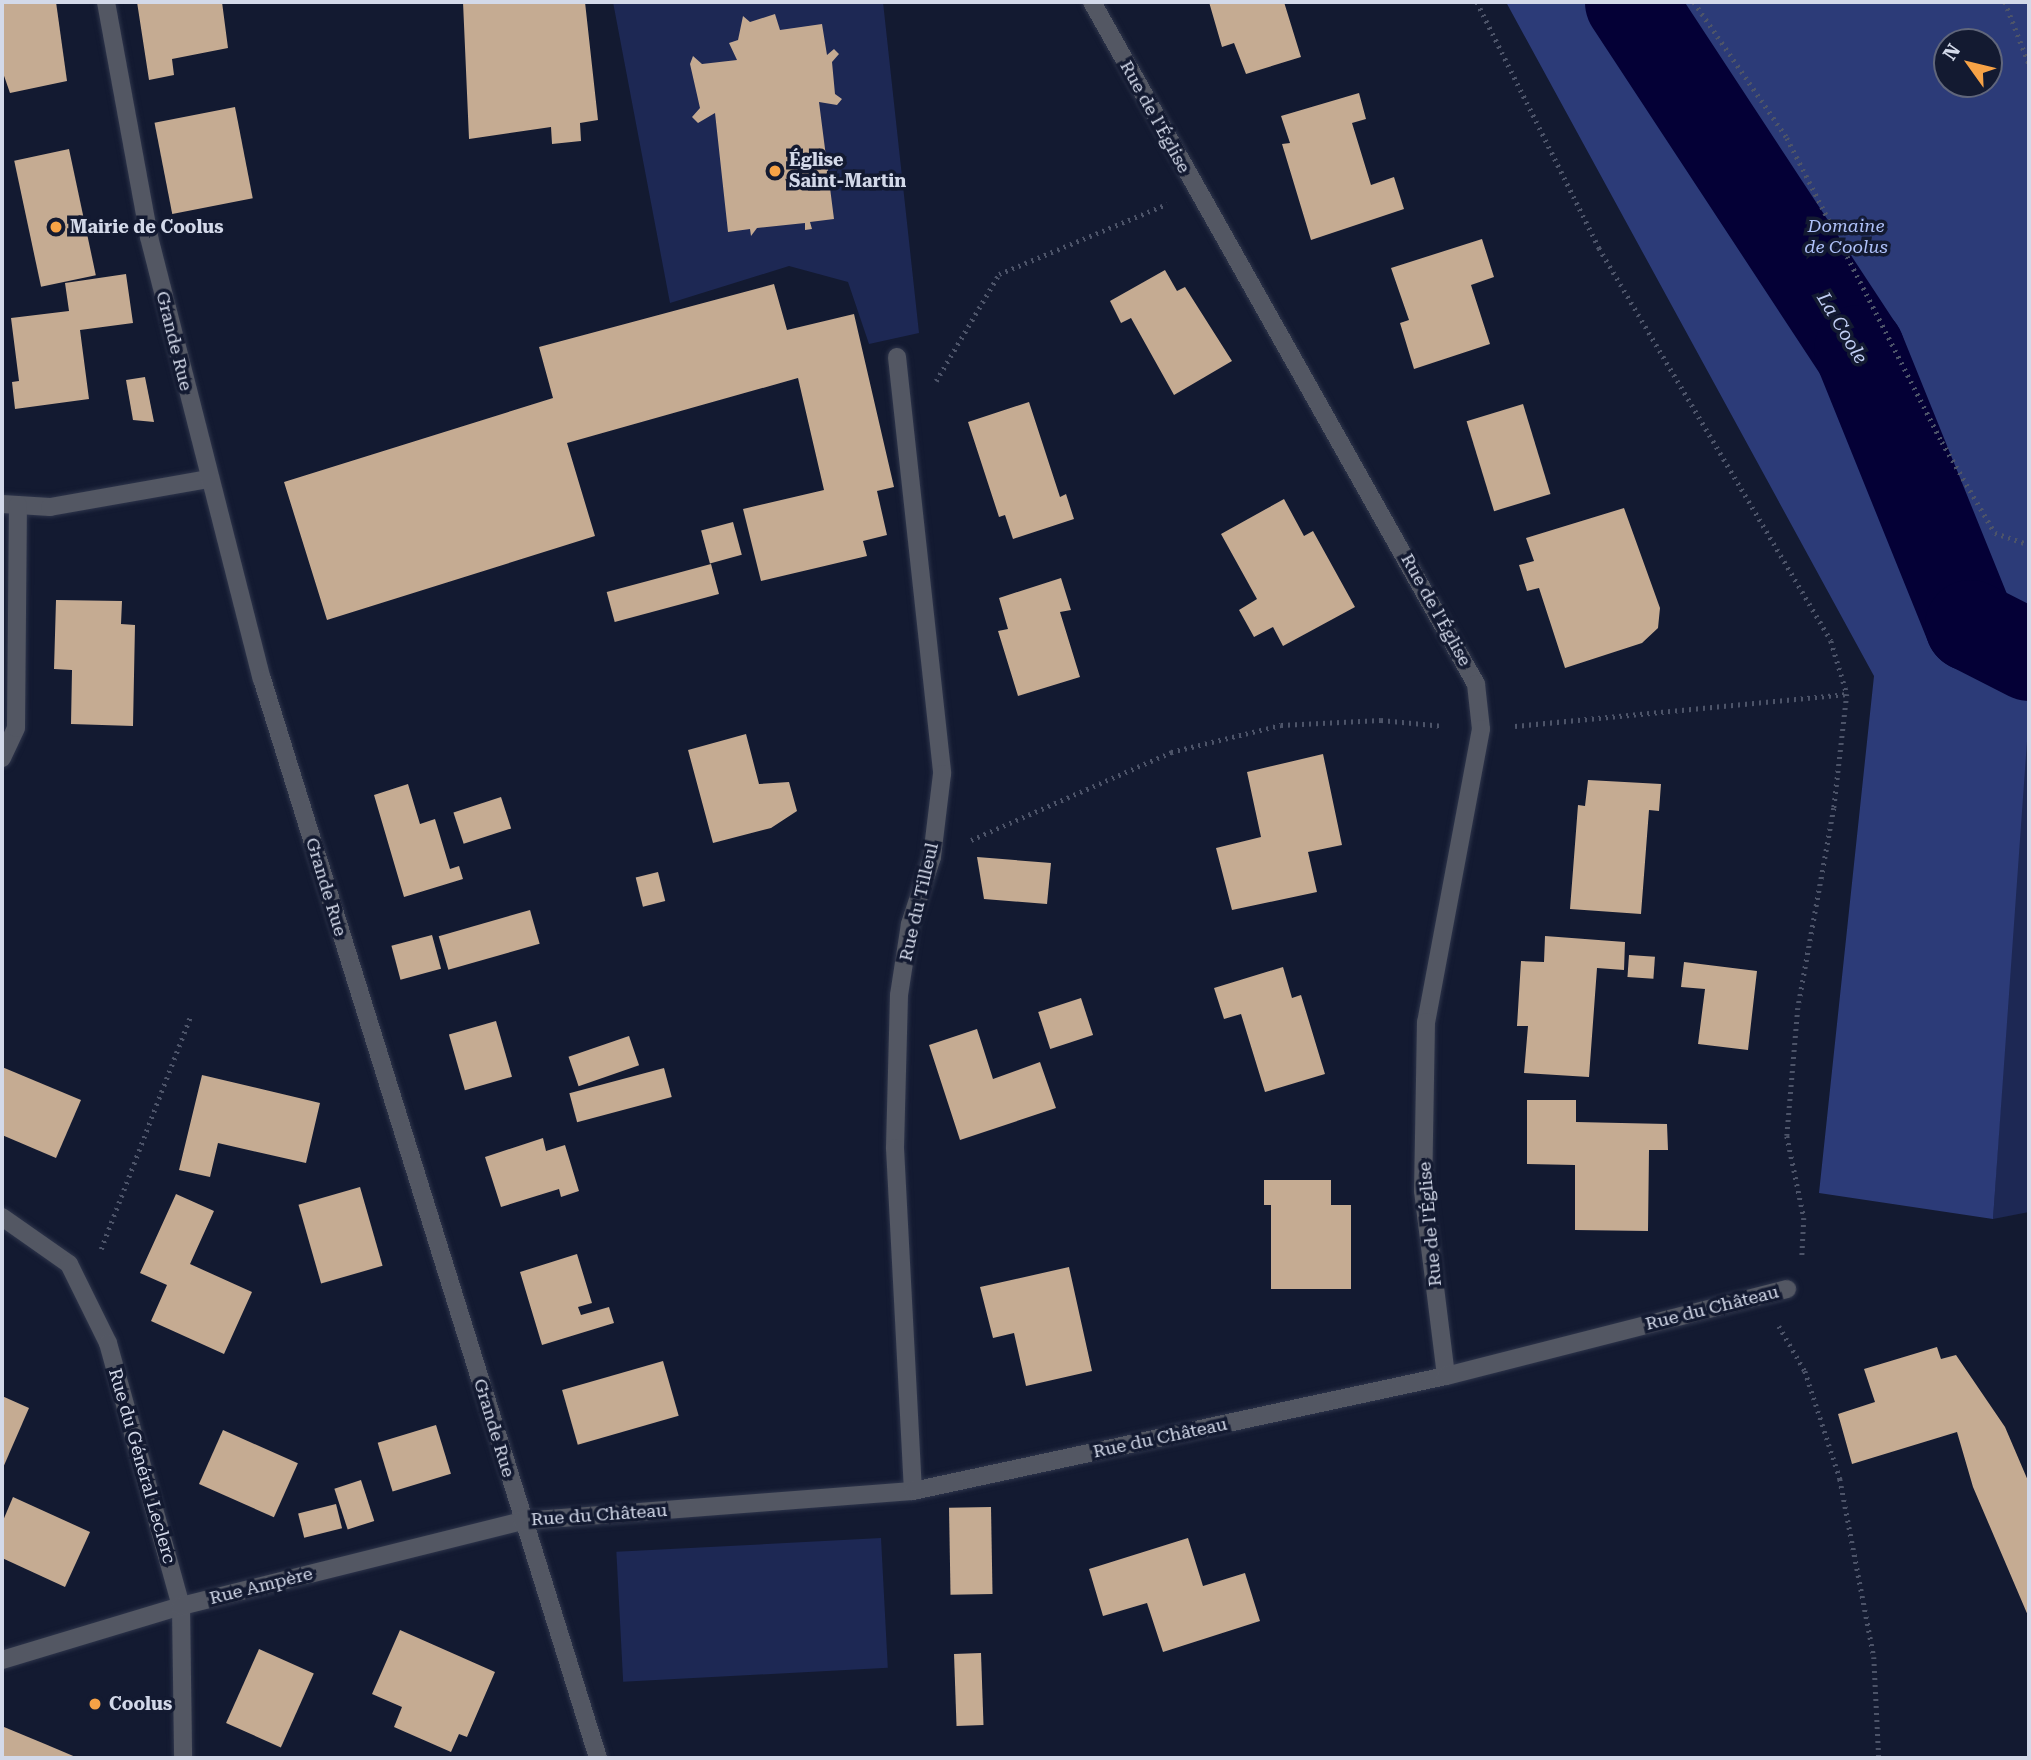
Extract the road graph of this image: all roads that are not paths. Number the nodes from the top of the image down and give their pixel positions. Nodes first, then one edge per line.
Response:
1 (106, 2) edge
2 (1092, 2) edge
3 (897, 357) dead end
4 (208, 479) junction
5 (10, 504) edge
6 (2, 758) edge
7 (2, 1217) edge
8 (1787, 1289) road end
9 (1446, 1376) junction
10 (913, 1491) junction
11 (522, 1521) junction
12 (181, 1606) junction
13 (2, 1660) edge
14 (183, 1758) edge
15 (598, 1758) edge

1 - 4 street, Grande Rue
2 - 9 street, Rue de l'Église
3 - 10 street, Rue du Tilleul
4 - 5 street
4 - 11 street, Grande Rue
5 - 6 street
7 - 12 street, Rue du Général Leclerc
8 - 9 street, Rue du Château
9 - 10 street, Rue du Château
10 - 11 street, Rue du Château
11 - 12 street, Rue Ampère
11 - 15 street, Grande Rue
12 - 13 street, Rue Ampère
12 - 14 street, Rue du Général Leclerc

